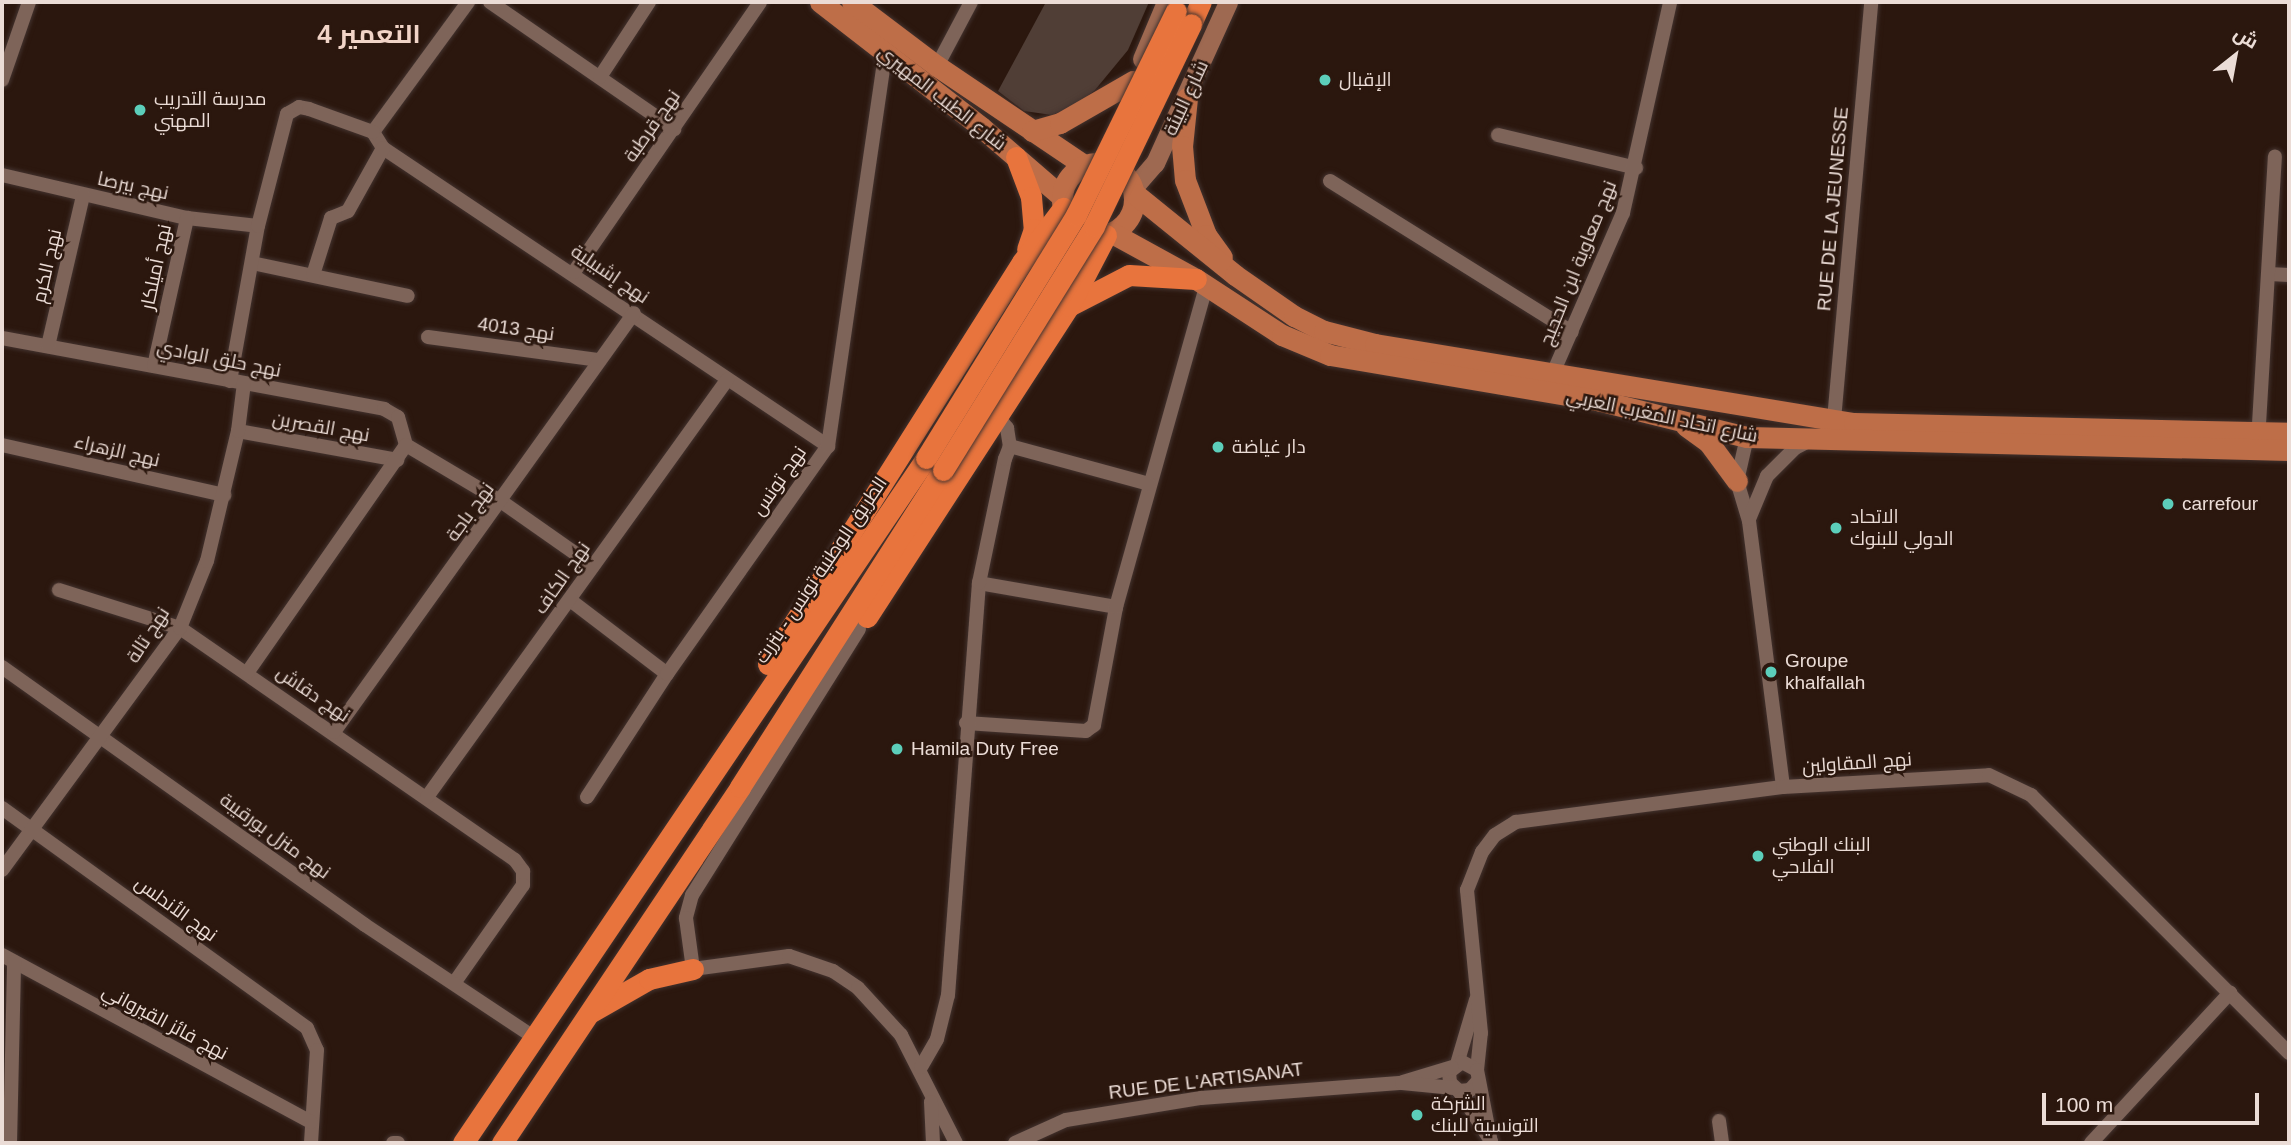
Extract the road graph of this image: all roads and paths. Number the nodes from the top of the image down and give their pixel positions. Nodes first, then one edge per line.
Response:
1 (29, 2) edge
2 (468, 2) edge
3 (490, 2) edge
4 (649, 2) edge
5 (760, 2) edge
6 (820, 2) edge
7 (852, 2) edge
8 (971, 2) edge
9 (1200, 2) edge
10 (1228, 2) edge
11 (1240, 2) edge
12 (1670, 2) edge
13 (1871, 2) edge
14 (1178, 10) edge
15 (1219, 24) junction
16 (885, 54) junction
17 (937, 66) junction
18 (600, 77) junction
19 (2, 80) edge
20 (1133, 81) junction
21 (1187, 98) junction
22 (674, 129) junction
23 (1032, 131) junction
24 (373, 132) junction
25 (1498, 135) dead end
26 (383, 148) junction
27 (1016, 157) junction
28 (2275, 157) dead end
29 (1086, 164) junction
30 (1636, 168) junction
31 (2, 175) edge
32 (1330, 181) dead end
33 (1134, 191) junction
34 (83, 195) junction
35 (1062, 202) junction
36 (187, 218) junction
37 (258, 226) junction
38 (1109, 234) junction
39 (1022, 262) junction
40 (252, 263) junction
41 (574, 272) junction
42 (2269, 274) junction
43 (313, 275) junction
44 (1235, 275) junction
45 (2289, 275) edge
46 (1201, 282) junction
47 (408, 296) dead end
48 (1069, 306) junction
49 (634, 313) junction
50 (1572, 332) junction
51 (428, 337) dead end
52 (2, 338) edge
53 (48, 346) junction
54 (599, 360) junction
55 (155, 366) junction
56 (1553, 373) junction
57 (727, 380) junction
58 (237, 382) junction
59 (1665, 415) junction
60 (997, 416) junction
61 (1834, 420) junction
62 (238, 431) junction
63 (2289, 433) edge
64 (1747, 437) junction
65 (1809, 441) junction
66 (2258, 441) junction
67 (2, 445) edge
68 (406, 445) junction
69 (828, 446) junction
70 (1010, 446) junction
71 (2289, 450) edge
72 (397, 460) junction
73 (934, 464) junction
74 (1737, 481) junction
75 (1149, 484) junction
76 (224, 495) junction
77 (502, 502) junction
78 (1749, 520) junction
79 (593, 566) junction
80 (979, 583) junction
81 (59, 590) dead end
82 (570, 600) junction
83 (1116, 607) junction
84 (180, 628) junction
85 (859, 629) junction
86 (2, 667) edge
87 (247, 673) junction
88 (667, 674) junction
89 (966, 723) junction
90 (334, 732) junction
91 (100, 736) junction
92 (740, 787) junction
93 (1783, 787) junction
94 (698, 792) junction
95 (427, 797) junction
96 (587, 797) dead end
97 (2, 808) edge
98 (31, 829) junction
99 (2, 870) edge
100 (8, 958) edge
101 (693, 969) junction
102 (454, 983) junction
103 (2230, 993) junction
104 (1476, 999) junction
105 (581, 1019) junction
106 (532, 1036) junction
107 (2289, 1053) edge
108 (1455, 1065) junction
109 (921, 1067) junction
110 (1477, 1076) junction
111 (1402, 1083) junction
112 (1456, 1090) junction
113 (931, 1097) junction
114 (1719, 1121) dead end
115 (311, 1122) junction
116 (1491, 1142) edge
117 (10, 1143) edge
118 (311, 1143) edge
119 (463, 1143) edge
120 (502, 1143) edge
121 (933, 1143) edge
122 (956, 1143) edge
123 (1013, 1143) edge
124 (1722, 1143) edge
125 (2091, 1143) edge

1 - 19 street
2 - 24 street
3 - 18 street
4 - 18 street
5 - 22 street, نهج قرطبة
6 - 16 main road, شارع الطيب المهيري
7 - 17 main road, شارع الطيب المهيري
8 - 17 street
9 - 14 highway, الطريق الوطنية تونس - بنزرت
10 - 15 main road, شارع البيئة
11 - 15 street
12 - 30 street, نهج معاوية ابن الحجيج
13 - 61 street, RUE DE LA JEUNESSE
14 - 20 main road
14 - 73 highway, الطريق الوطنية تونس - بنزرت, bridge
15 - 21 main road, شارع البيئة
16 - 27 main road, شارع الطيب المهيري
16 - 69 street, نهج تونس
17 - 23 main road, شارع الطيب المهيري
18 - 22 street
20 - 23 main road
20 - 29 main road
21 - 33 main road, شارع البيئة
21 - 44 main road
22 - 41 street, نهج قرطبة
23 - 29 main road, شارع الطيب المهيري
24 - 26 street, نهج إشبيلية
24 - 37 street, نهج تالة
25 - 30 street
26 - 41 street, نهج إشبيلية
26 - 43 street
27 - 35 main road, شارع الطيب المهيري
27 - 39 highway
28 - 42 street
29 - 33 main road
29 - 35 main road
30 - 50 street, نهج معاوية ابن الحجيج
31 - 34 street, نهج بيرصا
32 - 50 street
33 - 38 main road
33 - 44 main road, شارع اتحاد المغرب العربي
34 - 36 street, نهج بيرصا
34 - 53 street, نهج الكرم
35 - 38 main road
35 - 39 highway
36 - 37 street, نهج بيرصا
36 - 55 street, نهج أميلكار
37 - 40 street, نهج تالة
38 - 46 main road, شارع اتحاد المغرب العربي
38 - 48 highway
39 - 94 highway
40 - 43 street
40 - 58 street, نهج تالة
41 - 49 street, نهج إشبيلية
42 - 45 street
42 - 66 street
43 - 47 street
44 - 56 main road, شارع اتحاد المغرب العربي
46 - 48 highway
46 - 59 main road, شارع اتحاد المغرب العربي
46 - 75 street
48 - 60 highway
49 - 54 street, نهج باجة
49 - 57 street, نهج إشبيلية
50 - 56 street, نهج معاوية ابن الحجيج
51 - 54 street, نهج 4013
52 - 53 street, نهج حلق الوادي
53 - 55 street, نهج حلق الوادي
54 - 77 street, نهج باجة
55 - 58 street, نهج حلق الوادي
56 - 61 main road, شارع اتحاد المغرب العربي
57 - 69 street, نهج إشبيلية
57 - 79 street, نهج الكاف
58 - 62 street, نهج تالة
58 - 68 street, نهج حلق الوادي
59 - 64 main road, شارع اتحاد المغرب العربي
59 - 74 main road
60 - 70 street
60 - 85 highway
61 - 64 main road
61 - 66 main road, شارع اتحاد المغرب العربي
62 - 72 street, نهج القصرين
62 - 76 street, نهج تالة
63 - 66 main road, شارع اتحاد المغرب العربي
64 - 65 main road, شارع اتحاد المغرب العربي
64 - 74 street
65 - 66 main road, شارع اتحاد المغرب العربي
65 - 78 street
66 - 71 main road, شارع اتحاد المغرب العربي
67 - 76 street, نهج الزهراء
68 - 72 street
68 - 77 street
69 - 88 street, نهج تونس
70 - 75 street
70 - 80 street
72 - 87 street
73 - 92 highway, الطريق الوطنية تونس - بنزرت
73 - 94 highway, الطريق الوطنية تونس - بنزرت
74 - 78 street
75 - 83 street
76 - 84 street, نهج تالة
77 - 79 street
77 - 90 street, نهج باجة
78 - 93 street
79 - 82 street, نهج الكاف
80 - 83 street
80 - 89 street
81 - 84 street, نهج دقاش
82 - 88 street
82 - 95 street, نهج الكاف
83 - 89 street
84 - 87 street, نهج دقاش
84 - 91 street, نهج تالة
85 - 92 highway
85 - 101 street
86 - 91 street, نهج منزل بورقيبة
87 - 90 street, نهج دقاش
88 - 96 street, نهج تونس
89 - 109 street
90 - 95 street, نهج دقاش
91 - 98 street, نهج تالة
91 - 102 street, نهج منزل بورقيبة
92 - 105 highway, الطريق الوطنية تونس - بنزرت
93 - 103 street, نهج المقاولين
93 - 104 street, نهج المقاولين
94 - 106 highway, الطريق الوطنية تونس - بنزرت
95 - 102 street, نهج دقاش
97 - 98 street, نهج الأندلس
98 - 99 street, نهج تالة
98 - 115 street, نهج الأندلس
100 - 115 street, نهج فائز القيرواني
100 - 117 street
101 - 105 highway
101 - 109 street
102 - 106 street, نهج منزل بورقيبة
103 - 107 street, نهج المقاولين
103 - 125 street
104 - 108 street, نهج المقاولين
104 - 110 street, نهج المقاولين
105 - 120 highway, الطريق الوطنية تونس - بنزرت
106 - 119 highway, الطريق الوطنية تونس - بنزرت
108 - 110 street
108 - 111 street, RUE DE L'ARTISANAT
108 - 112 street
109 - 113 street
110 - 112 street
110 - 116 street, نهج المقاولين
111 - 112 street, RUE DE L'ARTISANAT
111 - 123 street, RUE DE L'ARTISANAT
112 - 116 street, نهج المقاولين
113 - 121 street
113 - 122 street
114 - 124 street
115 - 118 street

